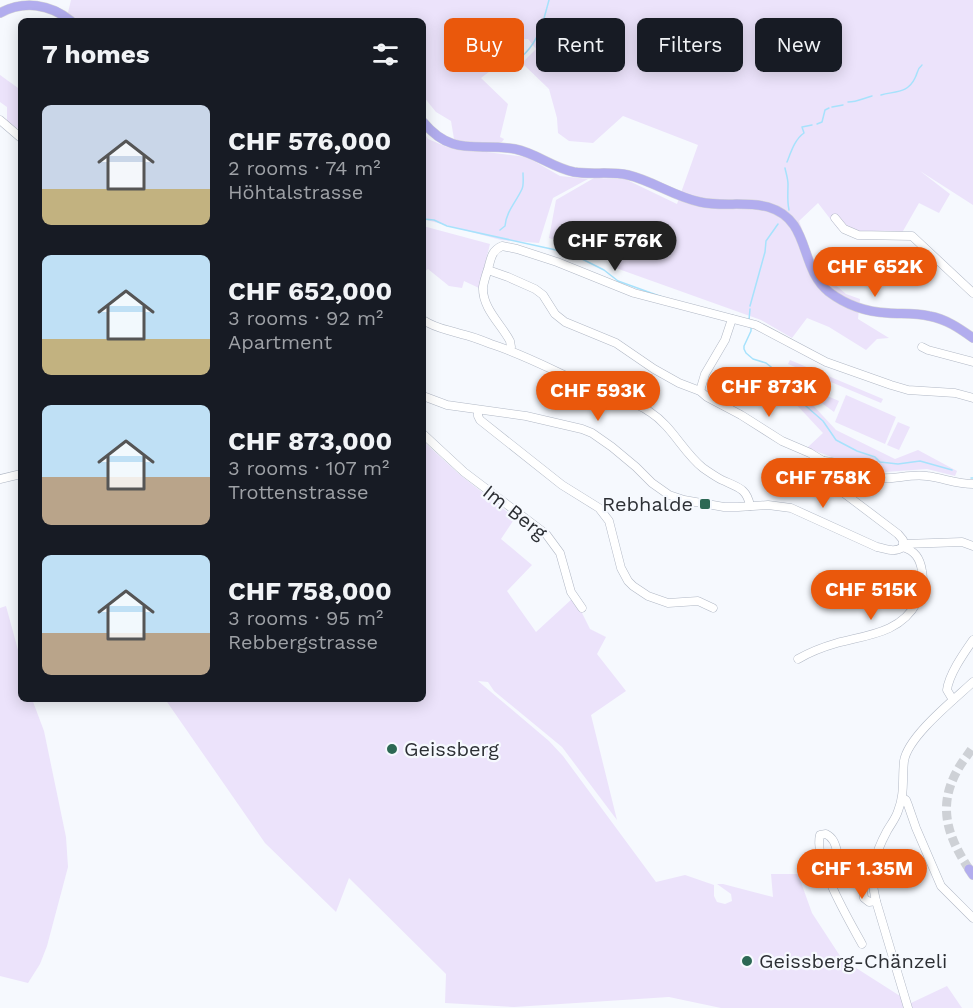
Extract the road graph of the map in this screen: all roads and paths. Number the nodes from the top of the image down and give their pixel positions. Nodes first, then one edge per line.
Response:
1 (0, 13) edge
2 (66, 18) edge
3 (0, 120) edge
4 (426, 126) edge
5 (18, 135) edge
6 (835, 219) dead end
7 (488, 270) junction
8 (973, 293) edge
9 (732, 320) junction
10 (426, 322) edge
11 (973, 338) edge
12 (922, 346) dead end
13 (509, 351) junction
14 (973, 362) edge
15 (700, 391) junction
16 (426, 397) edge
17 (973, 398) edge
18 (478, 410) junction
19 (426, 437) edge
20 (823, 461) junction
21 (18, 475) edge
22 (0, 479) edge
23 (973, 484) edge
24 (750, 506) junction
25 (904, 545) junction
26 (973, 546) edge
27 (582, 608) dead end
28 (713, 608) dead end
29 (973, 640) edge
30 (798, 659) dead end
31 (973, 682) edge
32 (954, 700) junction
33 (903, 798) junction
34 (876, 901) junction
35 (973, 918) edge
36 (862, 944) dead end
37 (908, 1008) edge

1 - 2 main road
3 - 5 street
4 - 11 main road
6 - 8 street
7 - 9 street
7 - 13 street
7 - 15 street
9 - 15 street
9 - 17 street
10 - 13 street
12 - 14 street
13 - 24 street
15 - 20 street
16 - 18 street
18 - 24 street
18 - 28 street
19 - 27 street, Im Berg
20 - 23 street
20 - 25 street
21 - 22 street
24 - 25 street
25 - 26 street
25 - 30 street
29 - 32 street
31 - 32 street
32 - 33 street
33 - 34 street
33 - 35 street
34 - 36 street
34 - 37 street

